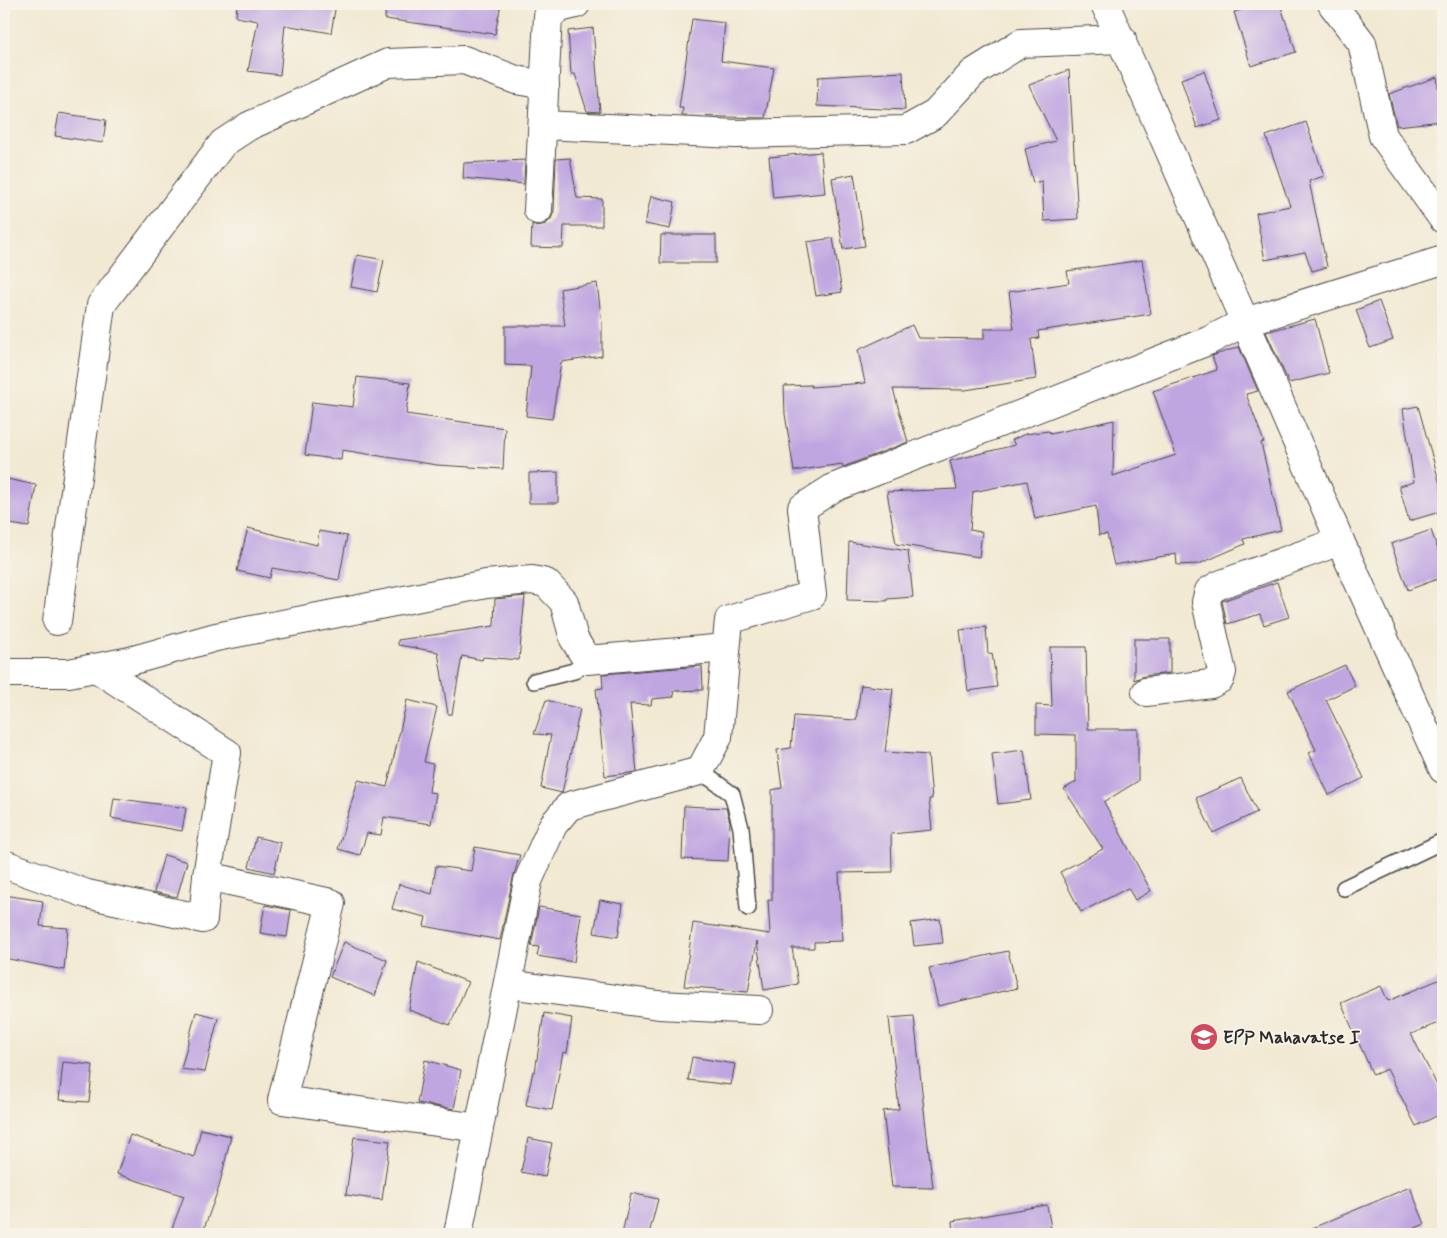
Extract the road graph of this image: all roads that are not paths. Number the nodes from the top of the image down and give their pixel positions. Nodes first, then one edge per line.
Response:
1 (576, 4) edge
2 (1106, 4) edge
3 (1332, 4) edge
4 (1122, 39) junction
5 (545, 85) junction
6 (543, 125) junction
7 (538, 210) dead end
8 (1443, 219) edge
9 (1443, 260) edge
10 (1245, 322) junction
11 (1340, 541) junction
12 (57, 621) dead end
13 (726, 648) junction
14 (587, 660) junction
15 (96, 668) junction
16 (4, 673) edge
17 (534, 681) dead end
18 (1146, 692) dead end
19 (1443, 769) edge
20 (700, 771) junction
21 (1443, 840) edge
22 (4, 864) edge
23 (207, 876) junction
24 (1344, 888) dead end
25 (748, 908) dead end
26 (508, 984) junction
27 (759, 1010) dead end
28 (479, 1128) junction
29 (458, 1234) edge

1 - 5 street
2 - 4 street
3 - 8 street
4 - 6 street
4 - 10 street
5 - 6 street
5 - 12 street
6 - 7 street
9 - 10 street
10 - 11 street
10 - 13 street
11 - 18 street
11 - 19 street
13 - 14 street
13 - 20 street
14 - 15 street
14 - 17 lane
15 - 16 street
15 - 23 street
20 - 25 lane
20 - 26 street
21 - 24 lane
22 - 23 street
23 - 28 street
26 - 27 street
26 - 28 street
28 - 29 street

